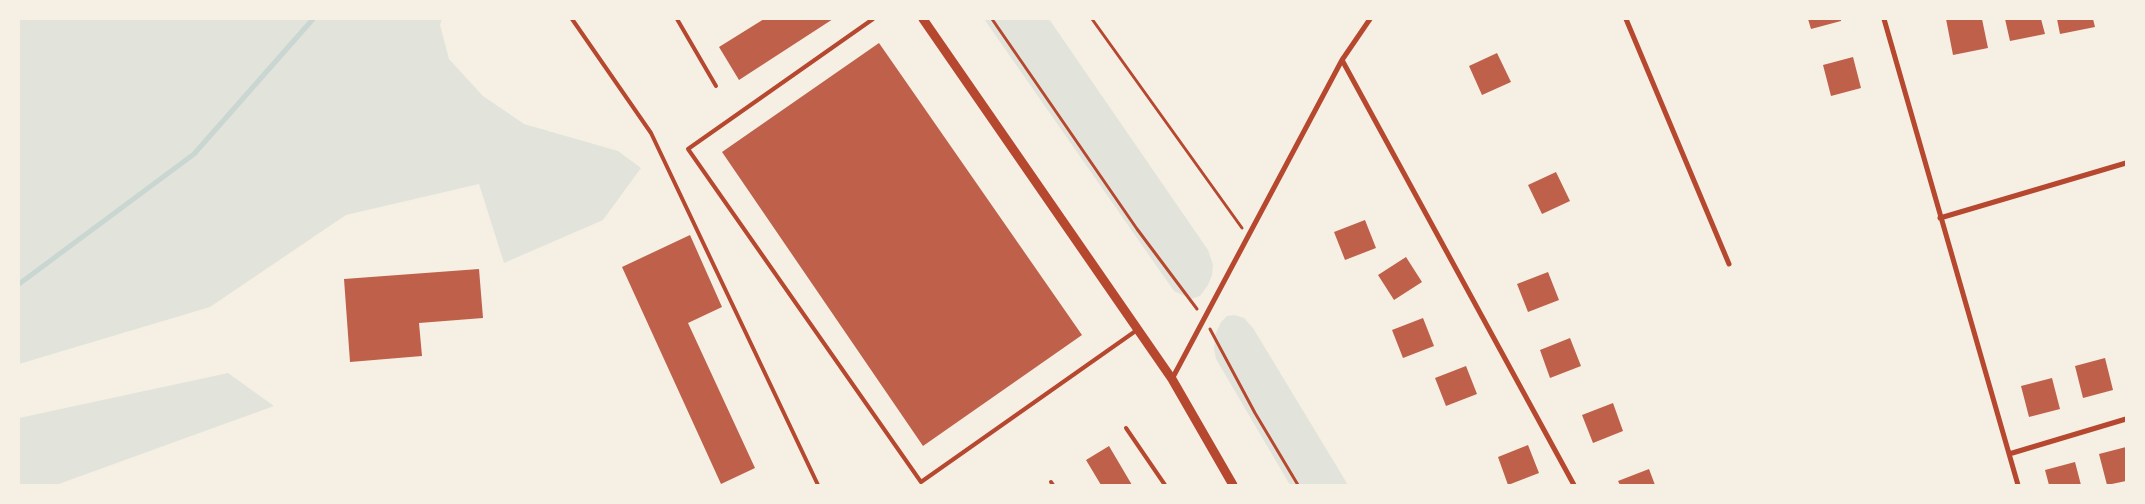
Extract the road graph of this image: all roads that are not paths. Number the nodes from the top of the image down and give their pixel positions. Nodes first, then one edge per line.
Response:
1 (572, 19) edge
2 (677, 19) edge
3 (874, 19) edge
4 (923, 19) edge
5 (1370, 19) edge
6 (1626, 19) edge
7 (1884, 19) edge
8 (1342, 60) junction
9 (716, 86) dead end
10 (2126, 163) edge
11 (1940, 218) junction
12 (1729, 264) dead end
13 (1137, 329) junction
14 (1172, 379) junction
15 (2126, 419) edge
16 (1126, 428) dead end
17 (2009, 454) junction
18 (818, 485) edge
19 (1165, 485) edge
20 (1233, 485) edge
21 (1574, 485) edge
22 (2018, 485) edge

1 - 18 lane
2 - 9 lane
3 - 13 lane
4 - 13 street
5 - 8 street
6 - 12 street
7 - 11 street
8 - 14 street
8 - 21 street
10 - 11 street
11 - 17 street
13 - 14 street
14 - 20 street
15 - 17 street
16 - 19 lane
17 - 22 street

